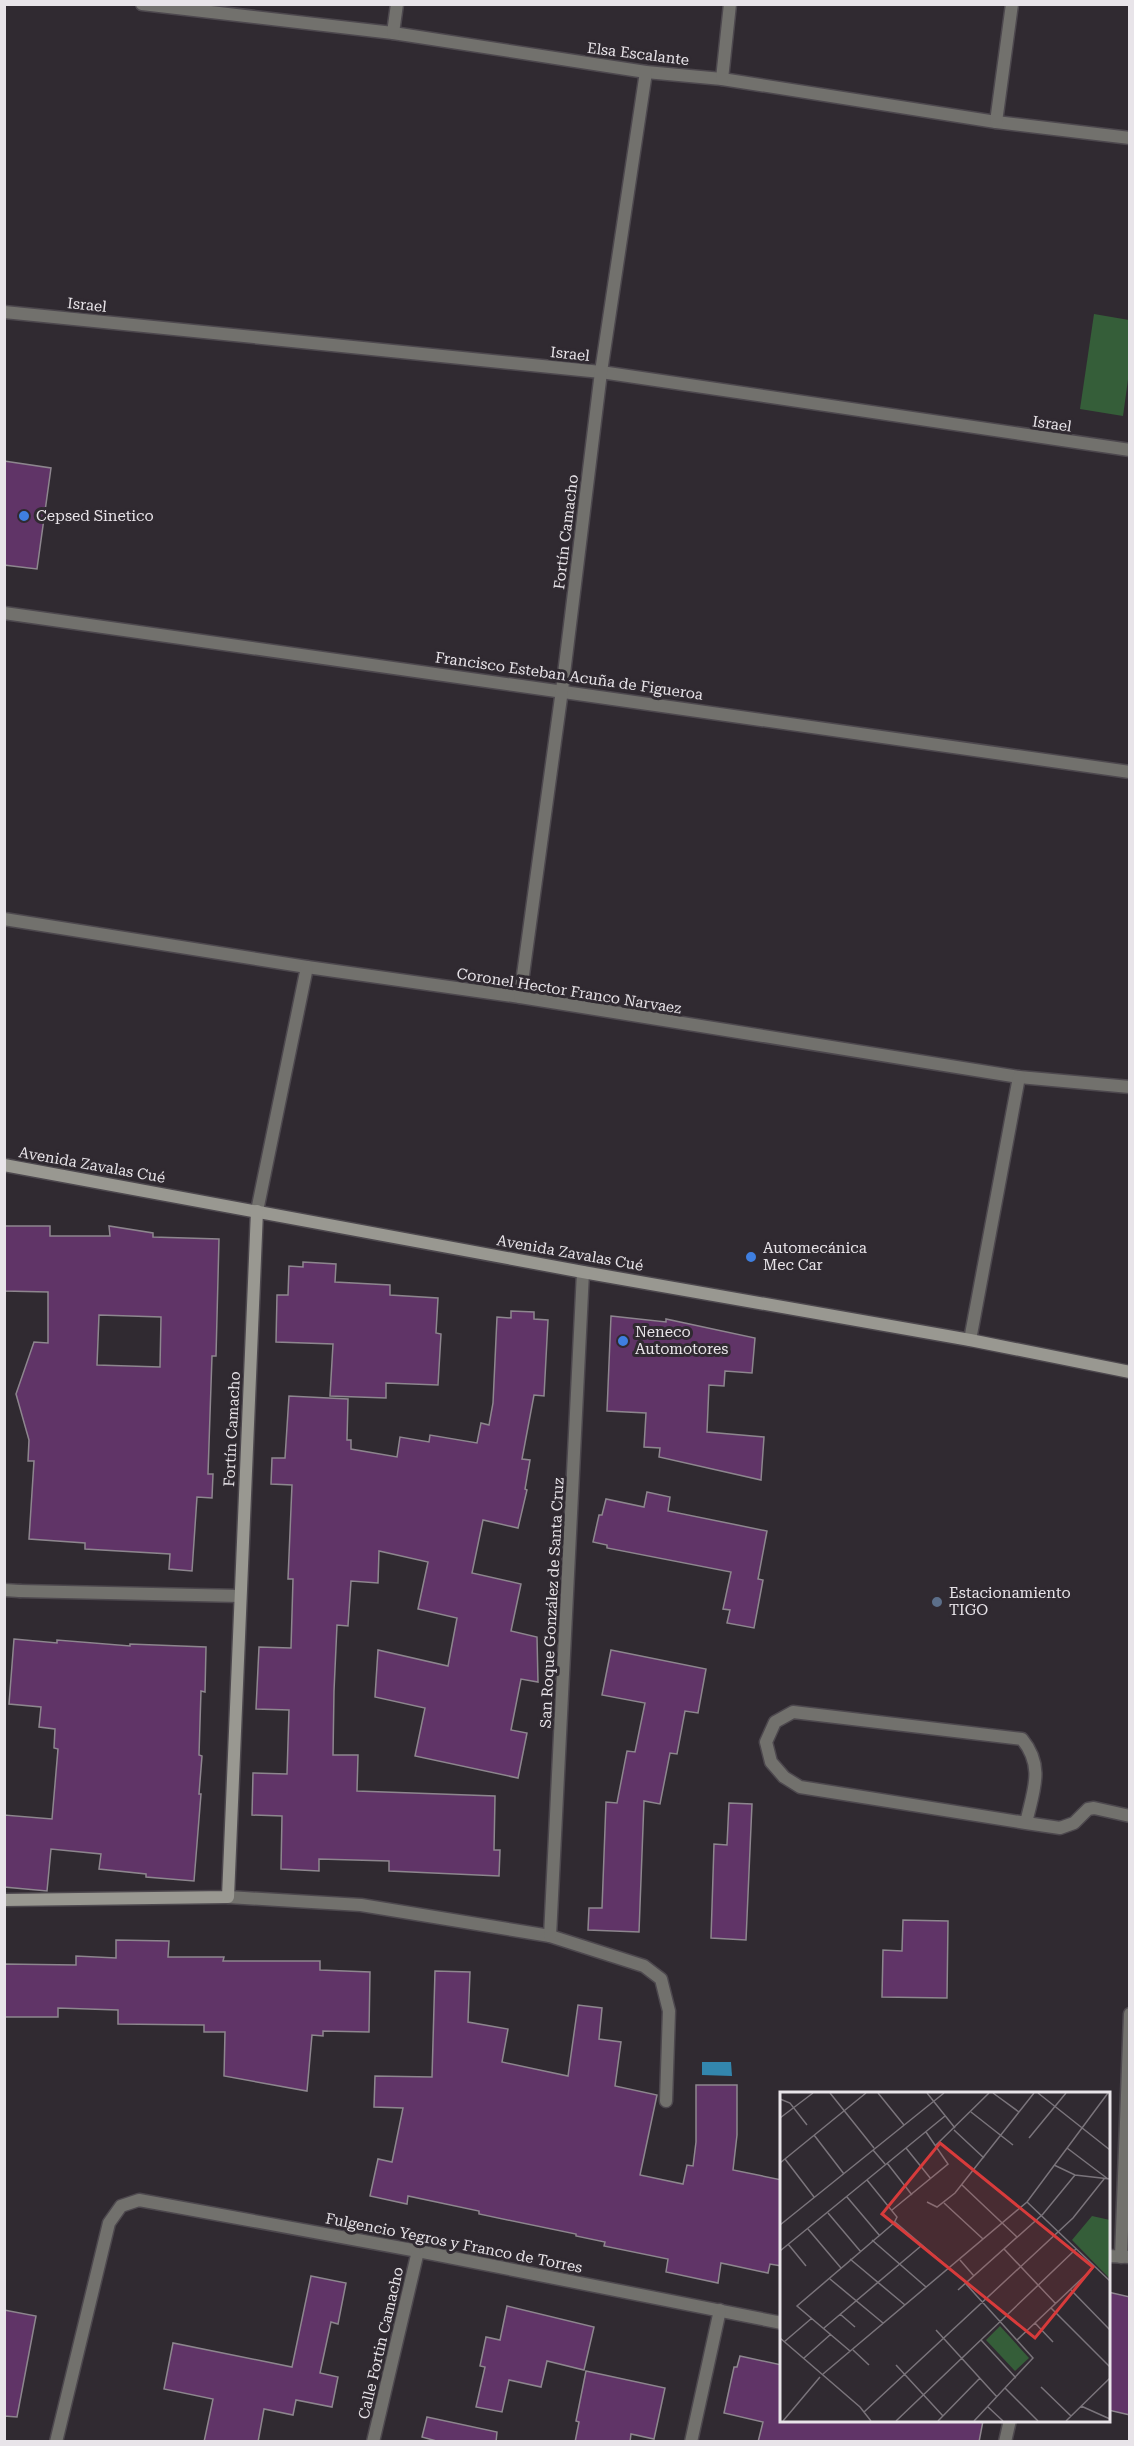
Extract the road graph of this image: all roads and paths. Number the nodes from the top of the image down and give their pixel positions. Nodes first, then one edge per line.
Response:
1 (141, 4) edge
2 (397, 4) edge
3 (730, 4) edge
4 (1012, 4) edge
5 (393, 33) junction
6 (646, 72) junction
7 (722, 79) junction
8 (996, 122) junction
9 (1130, 138) edge
10 (4, 312) edge
11 (601, 372) junction
12 (1130, 450) edge
13 (4, 613) edge
14 (562, 690) junction
15 (1130, 772) edge
16 (4, 919) edge
17 (307, 967) junction
18 (520, 997) junction
19 (1020, 1077) junction
20 (1130, 1087) edge
21 (4, 1165) edge
22 (257, 1210) junction
23 (584, 1272) junction
24 (970, 1340) junction
25 (1130, 1372) edge
26 (4, 1590) edge
27 (240, 1596) junction
28 (1130, 1816) edge
29 (1026, 1823) junction
30 (228, 1897) junction
31 (4, 1900) edge
32 (550, 1936) junction
33 (1130, 2014) edge
34 (666, 2101) dead end
35 (418, 2251) junction
36 (1120, 2257) edge
37 (720, 2310) junction
38 (780, 2324) edge
39 (1010, 2422) edge
40 (56, 2442) edge
41 (373, 2442) edge
42 (691, 2442) edge
43 (1005, 2442) edge

1 - 5 street, Elsa Escalante
2 - 5 street
3 - 7 street
4 - 8 street
5 - 6 street, Elsa Escalante
6 - 7 street, Elsa Escalante
6 - 11 street, Fortín Camacho
7 - 8 street, Elsa Escalante
8 - 9 street, Elsa Escalante
10 - 11 street, Israel
11 - 12 street, Israel
11 - 14 street, Fortín Camacho
13 - 14 street, Francisco Esteban Acuña de Figueroa
14 - 15 street, Francisco Esteban Acuña de Figueroa
14 - 18 street, Fortín Camacho
16 - 17 street, Coronel Hector Franco Narvaez
17 - 18 street, Coronel Hector Franco Narvaez
17 - 22 street, Fortín Camacho
18 - 19 street, Coronel Hector Franco Narvaez
19 - 20 street, Coronel Hector Franco Narvaez
19 - 24 street
21 - 22 main road, Avenida Zavalas Cué
22 - 23 main road, Avenida Zavalas Cué
22 - 27 main road, Fortín Camacho
23 - 24 main road, Avenida Zavalas Cué
23 - 32 street, San Roque González de Santa Cruz
24 - 25 main road, Avenida Zavalas Cué
26 - 27 street
27 - 30 main road, Fortín Camacho
28 - 29 street
29 - 29 street
30 - 31 main road
30 - 32 street
32 - 34 street
33 - 36 street
35 - 37 street, Fulgencio Yegros y Franco de Torres
35 - 40 street, Fulgencio Yegros y Franco de Torres
35 - 41 street, Calle Fortin Camacho
37 - 38 street, Fulgencio Yegros y Franco de Torres
37 - 42 street
39 - 43 street

